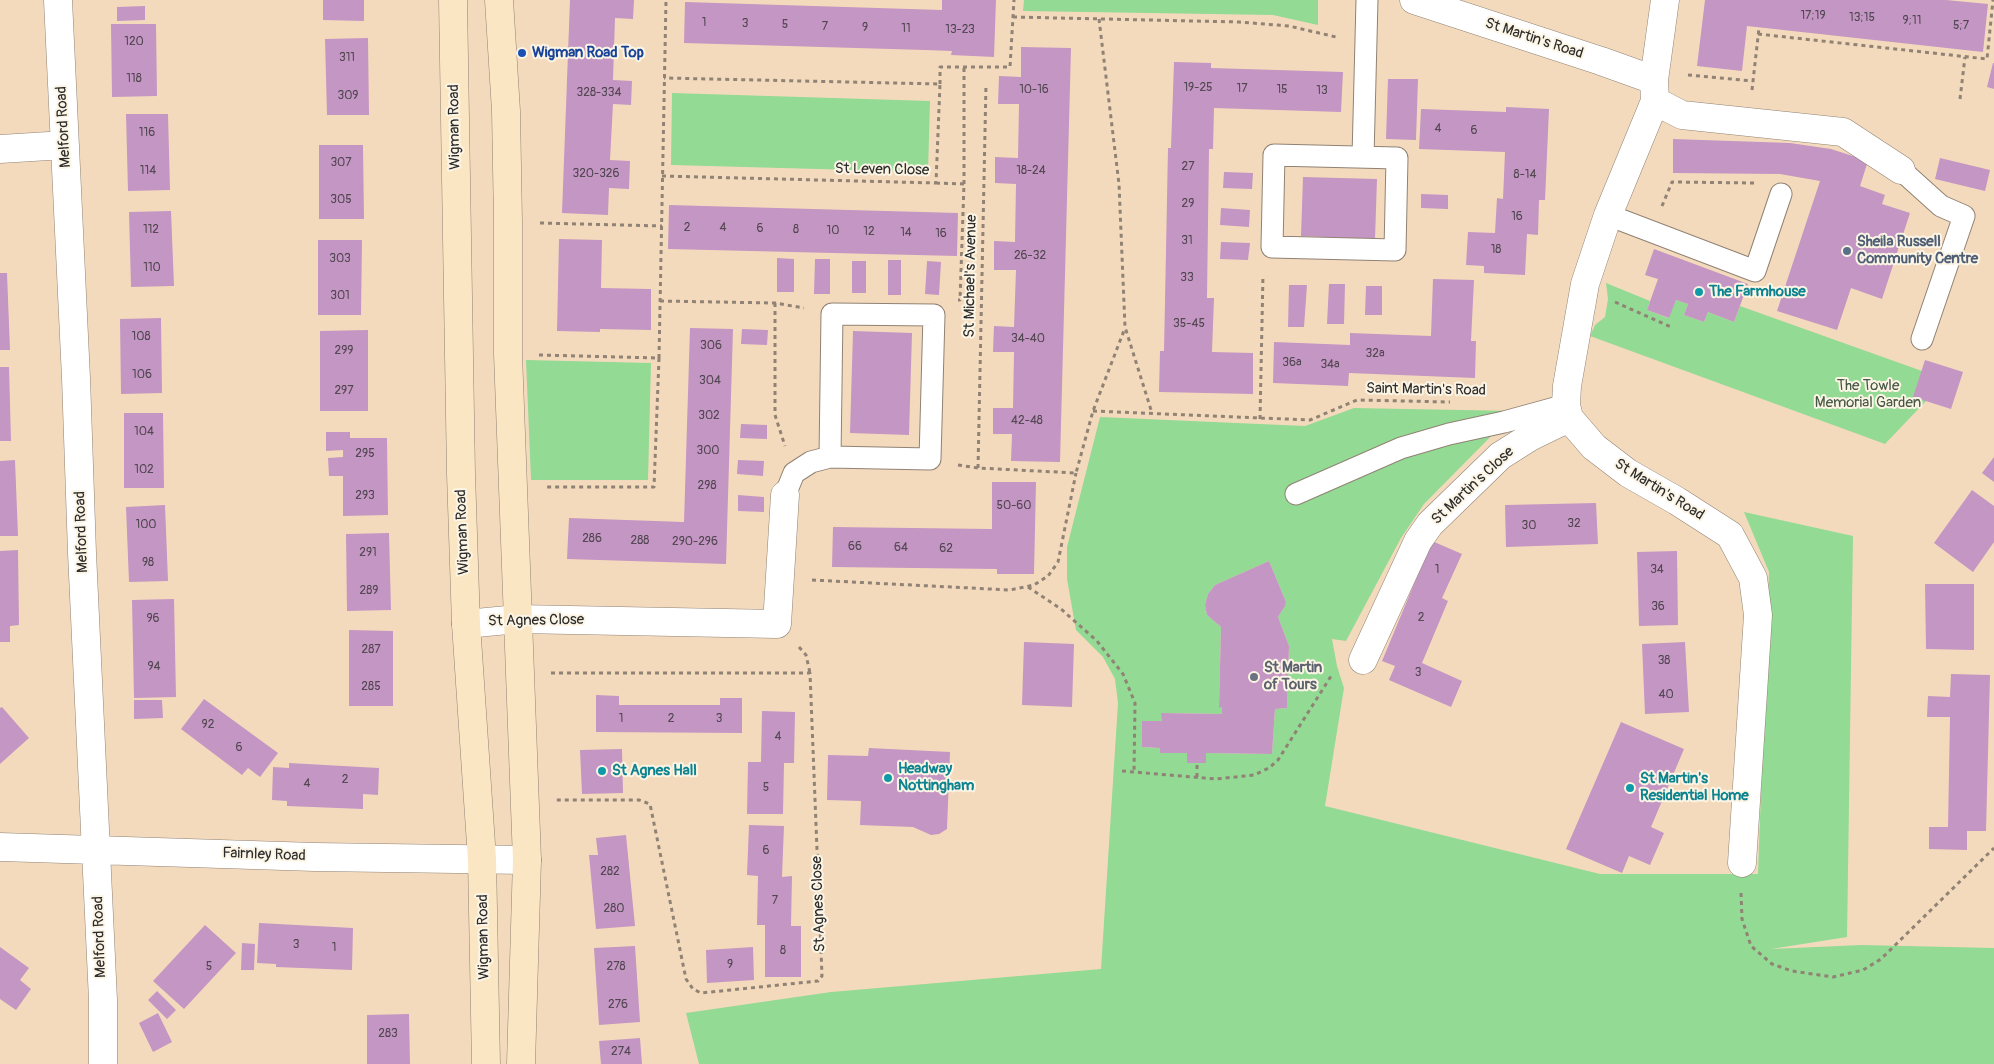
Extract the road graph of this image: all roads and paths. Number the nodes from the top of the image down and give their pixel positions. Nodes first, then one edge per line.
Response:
1 (58, 0) edge
2 (453, 0) edge
3 (499, 0) edge
4 (666, 0) edge
5 (1014, 0) edge
6 (1367, 0) edge
7 (1414, 0) edge
8 (1665, 0) edge
9 (1994, 0) edge
10 (1013, 16) junction
11 (1099, 19) junction
12 (1759, 28) dead end
13 (1758, 34) junction
14 (1366, 45) junction
15 (1965, 56) junction
16 (964, 68) junction
17 (1687, 75) dead end
18 (664, 78) junction
19 (1753, 81) junction
20 (940, 84) junction
21 (986, 84) dead end
22 (1654, 90) junction
23 (1960, 99) dead end
24 (1748, 123) junction
25 (66, 145) junction
26 (0, 149) edge
27 (1363, 157) junction
28 (1901, 170) joint
29 (662, 176) junction
30 (936, 183) junction
31 (964, 184) junction
32 (1781, 194) joint
33 (1608, 215) junction
34 (508, 222) junction
35 (662, 226) junction
36 (1652, 232) junction
37 (1272, 247) junction
38 (1585, 284) junction
39 (660, 301) junction
40 (775, 303) junction
41 (832, 314) junction
42 (934, 315) junction
43 (1125, 327) junction
44 (1671, 327) dead end
45 (1922, 339) dead end
46 (508, 354) junction
47 (659, 358) junction
48 (1456, 402) dead end
49 (1093, 411) junction
50 (1568, 411) junction
51 (1152, 413) junction
52 (1260, 419) junction
53 (830, 457) junction
54 (930, 459) junction
55 (978, 468) junction
56 (1076, 472) junction
57 (790, 484) junction
58 (513, 486) junction
59 (1296, 494) dead end
60 (779, 579) junction
61 (1028, 587) junction
62 (518, 619) junction
63 (466, 624) junction
64 (1363, 660) joint
65 (520, 672) junction
66 (1197, 763) dead end
67 (1122, 771) dead end
68 (1134, 772) junction
69 (1196, 777) junction
70 (525, 800) junction
71 (0, 847) edge
72 (1994, 848) edge
73 (96, 850) junction
74 (482, 859) junction
75 (527, 860) junction
76 (1742, 863) joint
77 (103, 1064) edge
78 (486, 1064) edge
79 (521, 1064) edge

1 - 25 street, Melford Road
2 - 63 street, Wigman Road
3 - 34 street
4 - 18 path
5 - 10 path
6 - 14 lane
7 - 22 street, St Martin's Road
8 - 22 street
9 - 15 path
10 - 11 path
10 - 16 path
11 - 14 path
11 - 43 path
12 - 13 path
13 - 15 path
13 - 19 path
14 - 27 lane
15 - 23 path
16 - 20 path
16 - 31 path
17 - 19 path
18 - 20 path
18 - 29 path
19 - 24 path
20 - 30 path, St Leven Close
21 - 55 path, St Michael's Avenue
22 - 24 street, St Martin's Road
22 - 33 street
24 - 28 street, St Martin's Road
25 - 26 street
25 - 73 street, Melford Road
27 - 37 lane
27 - 37 lane
28 - 45 lane
29 - 30 path, St Leven Close
29 - 35 path
30 - 31 path
31 - 42 path
32 - 36 path
32 - 36 lane
33 - 36 lane
33 - 38 street
34 - 35 path
34 - 46 street
35 - 39 path
37 - 52 path
38 - 44 path
38 - 50 street
39 - 40 path
39 - 47 path
40 - 41 path
40 - 57 path
41 - 42 lane
41 - 53 lane
42 - 54 lane
43 - 49 path
43 - 51 path
46 - 47 path
46 - 58 street
47 - 58 path
48 - 52 path, Saint Martin's Road
49 - 51 path, Saint Martin's Road
49 - 56 path
50 - 59 lane
50 - 64 street, St Martin's Close
50 - 76 street, St Martin's Road
51 - 52 path, Saint Martin's Road
53 - 54 lane
53 - 57 lane
54 - 55 path
55 - 56 path
56 - 61 path
57 - 60 street, St Agnes Close
58 - 62 street
60 - 61 path
60 - 62 street, St Agnes Close
61 - 68 path
62 - 63 street, St Agnes Close
62 - 65 street
63 - 74 street, Wigman Road
64 - 69 path
65 - 70 street
65 - 70 path, St Agnes Close
66 - 69 path
67 - 68 path
68 - 69 path
70 - 75 street
71 - 73 street, Fairnley Road
72 - 76 path
73 - 74 street, Fairnley Road
73 - 77 street, Melford Road
74 - 75 street, Fairnley Road
74 - 78 street, Wigman Road
75 - 79 street

